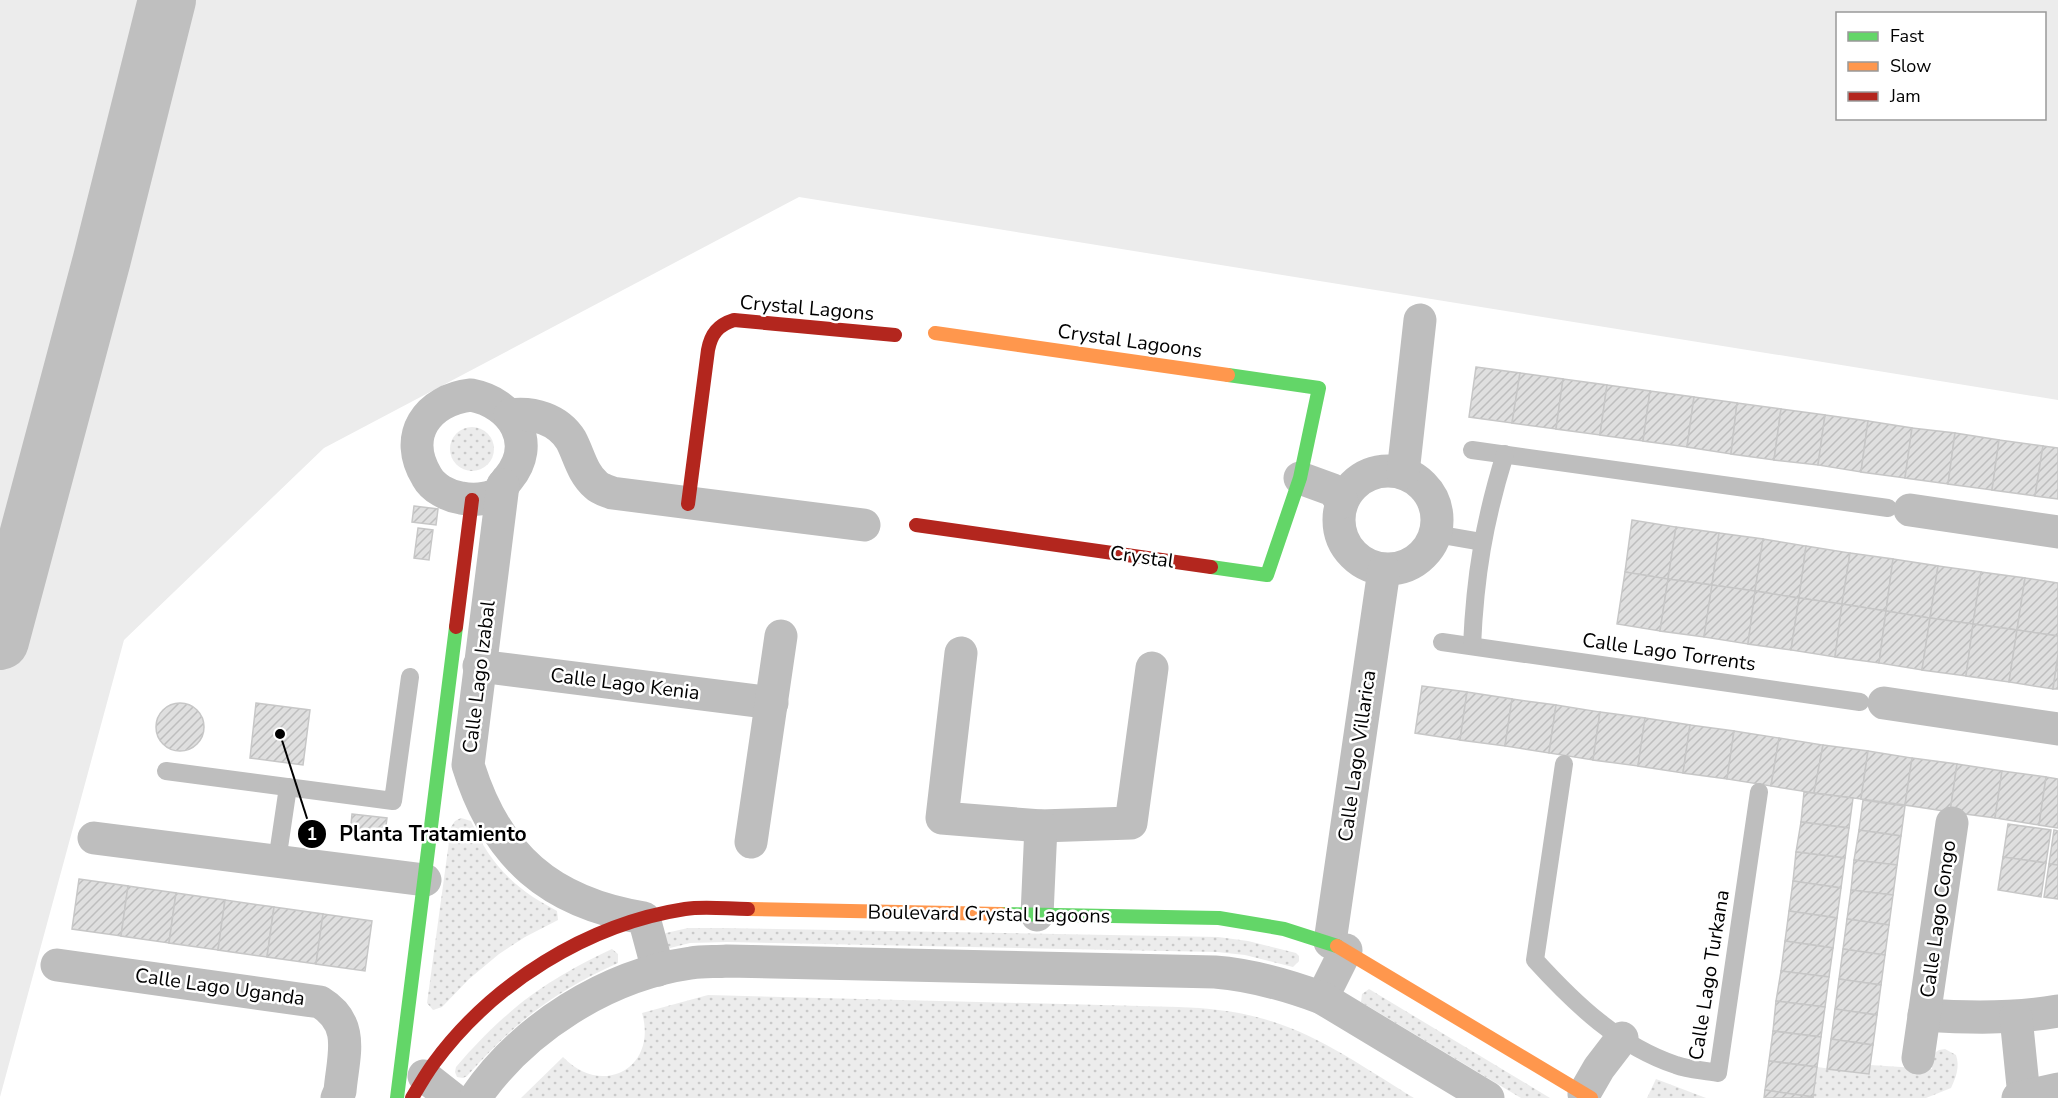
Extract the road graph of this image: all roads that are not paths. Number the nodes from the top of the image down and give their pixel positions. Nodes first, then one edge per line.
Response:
1 (1420, 320) dead end
2 (935, 333) dead end
3 (895, 335) dead end
4 (1319, 388) joint
5 (510, 415) junction
6 (1472, 450) dead end
7 (1505, 454) junction
8 (1403, 473) junction
9 (1300, 478) junction
10 (503, 485) junction
11 (472, 500) junction
12 (1342, 502) junction
13 (688, 504) junction
14 (1899, 509) joint
15 (864, 525) dead end
16 (916, 525) dead end
17 (2058, 532) edge
18 (1436, 534) junction
19 (1482, 542) junction
20 (1384, 570) junction
21 (781, 636) dead end
22 (1442, 642) dead end
23 (1472, 646) junction
24 (961, 653) dead end
25 (479, 666) junction
26 (1152, 668) dead end
27 (410, 677) dead end
28 (1872, 702) joint
29 (772, 703) junction
30 (2058, 729) edge
31 (454, 763) junction
32 (1564, 764) dead end
33 (166, 771) dead end
34 (288, 787) junction
35 (1759, 792) dead end
36 (1952, 823) dead end
37 (1041, 826) junction
38 (94, 838) dead end
39 (751, 842) dead end
40 (276, 861) junction
41 (425, 880) junction
42 (1037, 915) junction
43 (644, 918) junction
44 (1338, 946) junction
45 (57, 965) dead end
46 (658, 970) junction
47 (1322, 998) junction
48 (2058, 1011) edge
49 (1924, 1015) junction
50 (2016, 1017) junction
51 (1622, 1038) junction
52 (1918, 1058) dead end
53 (418, 1087) edge
54 (2058, 1089) edge
55 (342, 1096) edge
56 (1588, 1096) edge
57 (2021, 1097) edge
58 (397, 1098) edge
59 (452, 1098) edge
60 (476, 1098) edge
61 (1488, 1098) edge

1 - 8 street
2 - 4 street, Crystal Lagoons
3 - 13 street, Crystal Lagons
4 - 9 street, Crystal
5 - 10 street
5 - 11 street
5 - 13 street
6 - 7 lane
7 - 14 lane
7 - 19 lane
8 - 12 street
8 - 18 street
9 - 12 street
9 - 16 street, Crystal
10 - 11 street
10 - 25 street, Calle Lago Izabal
11 - 31 street, Calle Lago Izabal
12 - 20 street
13 - 15 street
14 - 17 street
18 - 19 lane
18 - 20 street
19 - 23 lane
20 - 44 street, Calle Lago Villarica
21 - 29 street
22 - 23 lane, Calle Lago Torrents
23 - 28 lane, Calle Lago Torrents
24 - 37 street
25 - 29 street, Calle Lago Kenia
25 - 31 street, Calle Lago Izabal
26 - 37 street
27 - 34 lane
28 - 30 street
29 - 39 street
31 - 41 street, Calle Lago Izabal
31 - 43 street, Calle Lago Izabal
32 - 51 lane, Calle Lago Turkana
33 - 34 lane
34 - 40 lane
35 - 51 lane, Calle Lago Turkana
36 - 49 street, Calle Lago Congo
37 - 42 street
38 - 40 street
40 - 41 street
41 - 58 street, Calle Lago Izabal
42 - 43 street, Boulevard Crystal Lagoons
42 - 44 street, Boulevard Crystal Lagoons
43 - 46 street
43 - 53 street, Boulevard Crystal Lagoons
44 - 47 street, Calle Lago Villarica
44 - 56 street, Boulevard Crystal Lagoons
45 - 55 street, Calle Lago Uganda
46 - 47 street
46 - 60 street
47 - 61 street
48 - 50 street, Calle Lago Congo
49 - 50 street, Calle Lago Congo
49 - 52 street, Calle Lago Congo
50 - 57 street
51 - 56 street
53 - 59 street
54 - 57 street

